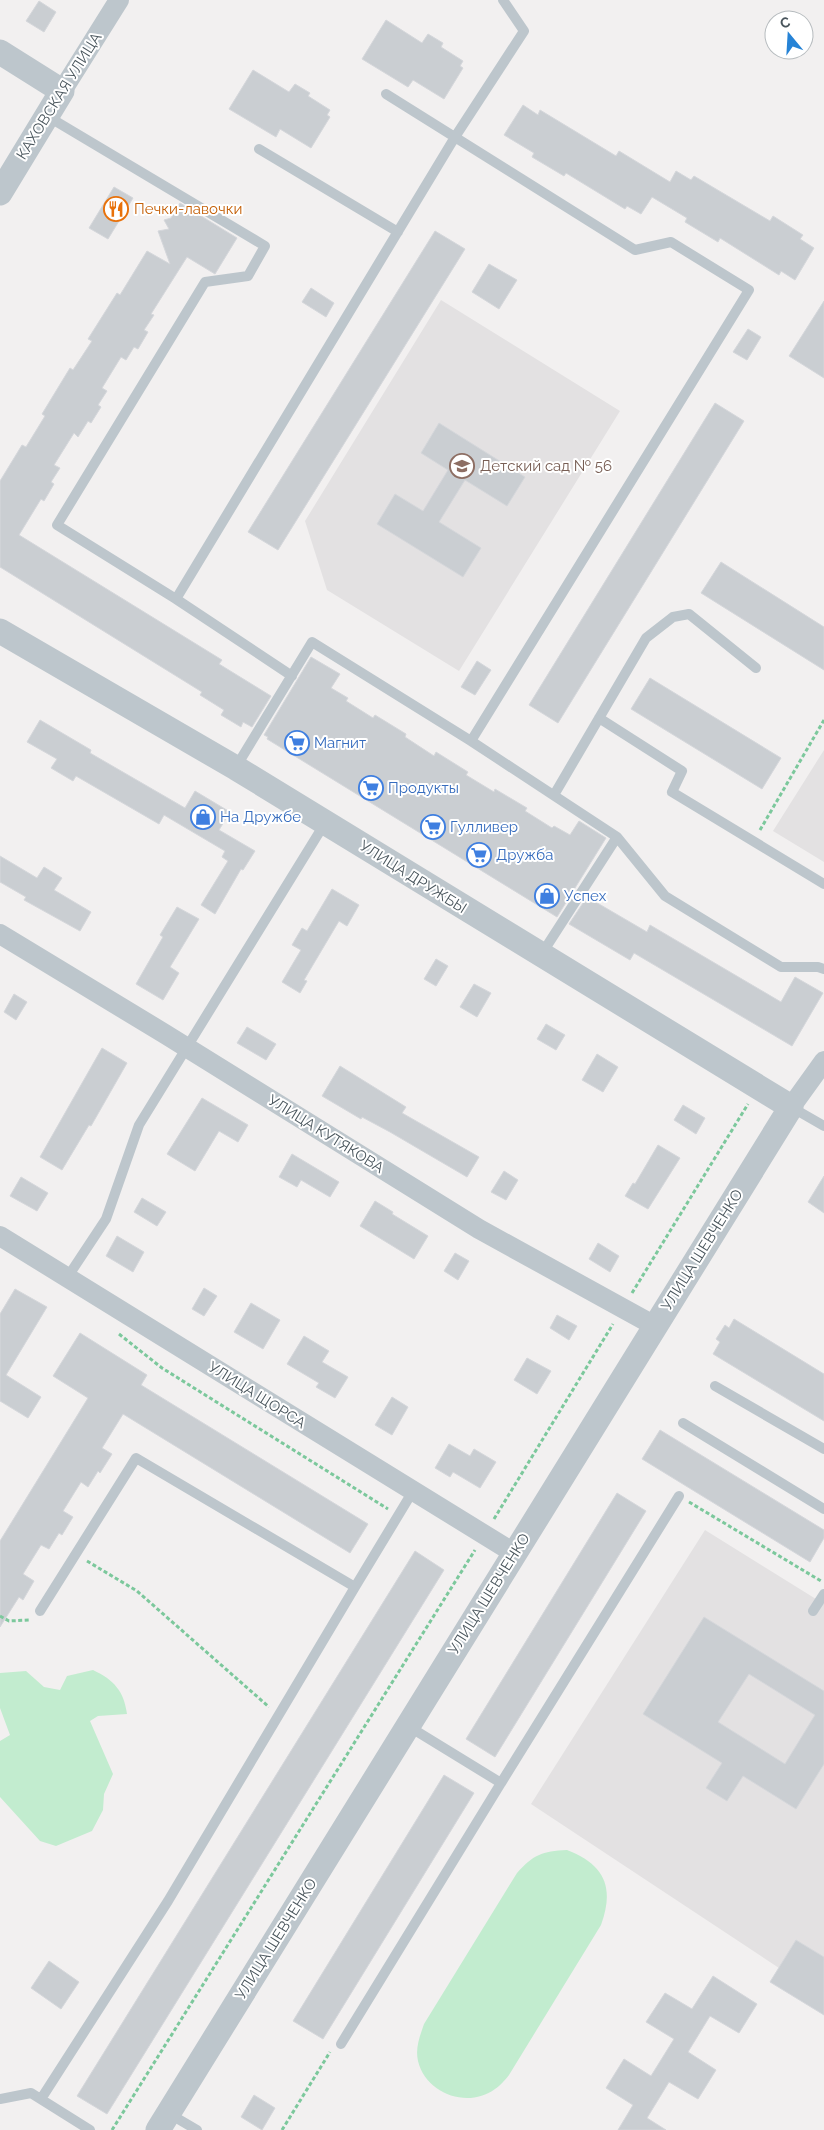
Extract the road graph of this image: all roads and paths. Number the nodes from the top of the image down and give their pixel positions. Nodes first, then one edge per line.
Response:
1 (119, 0) edge
2 (503, 0) edge
3 (0, 52) edge
4 (62, 91) junction
5 (386, 94) dead end
6 (47, 116) junction
7 (455, 137) junction
8 (259, 149) dead end
9 (0, 192) edge
10 (398, 232) junction
11 (176, 599) junction
12 (0, 631) edge
13 (756, 668) dead end
14 (292, 676) junction
15 (599, 718) junction
16 (824, 720) edge
17 (470, 741) junction
18 (236, 768) junction
19 (554, 796) junction
20 (325, 823) junction
21 (617, 837) junction
22 (753, 841) junction
23 (824, 884) edge
24 (0, 934) edge
25 (540, 956) junction
26 (824, 969) edge
27 (187, 1047) junction
28 (824, 1061) edge
29 (758, 1087) junction
30 (791, 1107) junction
31 (824, 1126) edge
32 (1, 1240) edge
33 (67, 1278) junction
34 (623, 1308) junction
35 (655, 1326) junction
36 (113, 1328) dead end
37 (715, 1386) dead end
38 (683, 1423) dead end
39 (824, 1449) edge
40 (413, 1492) junction
41 (680, 1496) joint
42 (824, 1508) edge
43 (399, 1516) junction
44 (484, 1535) junction
45 (514, 1553) junction
46 (76, 1554) junction
47 (824, 1582) edge
48 (355, 1587) junction
49 (824, 1594) edge
50 (40, 1611) joint
51 (813, 1611) dead end
52 (0, 1616) edge
53 (278, 1715) junction
54 (408, 1725) junction
55 (502, 1783) junction
56 (341, 2044) joint
57 (0, 2099) edge
58 (41, 2100) junction
59 (163, 2122) edge
60 (90, 2130) edge
61 (112, 2130) edge
62 (197, 2130) edge
63 (282, 2130) edge

1 - 4 street, КАХОВСКАЯ УЛИЦА
2 - 7 lane
3 - 4 street
4 - 6 street, КАХОВСКАЯ УЛИЦА
5 - 7 lane
6 - 9 street, КАХОВСКАЯ УЛИЦА
6 - 11 lane
7 - 10 lane
7 - 17 lane
8 - 10 lane
10 - 11 lane
11 - 14 lane
12 - 18 street, УЛИЦА ДРУЖБЫ
13 - 15 lane
14 - 17 lane
14 - 18 lane
15 - 19 lane
15 - 22 lane
16 - 22 path
17 - 19 lane
18 - 20 street, УЛИЦА ДРУЖБЫ
19 - 21 lane
20 - 25 street, УЛИЦА ДРУЖБЫ
20 - 27 lane
21 - 25 lane
21 - 26 lane
22 - 23 lane
24 - 27 street, УЛИЦА КУТЯКОВА
25 - 29 street, УЛИЦА ДРУЖБЫ
27 - 33 lane
27 - 34 street, УЛИЦА КУТЯКОВА
28 - 30 street, УЛИЦА ШЕВЧЕНКО
29 - 30 street, УЛИЦА ДРУЖБЫ
29 - 34 path
30 - 31 lane, УЛИЦА ДРУЖБЫ
30 - 35 street, УЛИЦА ШЕВЧЕНКО
32 - 33 street, УЛИЦА ЩОРСА
33 - 40 street, УЛИЦА ЩОРСА
34 - 35 street, УЛИЦА КУТЯКОВА
34 - 44 path
35 - 45 street, УЛИЦА ШЕВЧЕНКО
36 - 43 path
37 - 39 lane
38 - 42 lane
40 - 43 lane
40 - 44 street, УЛИЦА ЩОРСА
41 - 47 path
41 - 55 lane
43 - 48 lane
44 - 45 street, УЛИЦА ЩОРСА
44 - 61 path
45 - 54 street, УЛИЦА ШЕВЧЕНКО
46 - 48 lane
46 - 50 lane
46 - 53 path
48 - 53 lane
49 - 51 lane
50 - 52 path
53 - 58 lane
54 - 55 lane
54 - 59 street, УЛИЦА ШЕВЧЕНКО
55 - 56 lane
56 - 63 path
57 - 58 lane
58 - 60 lane
59 - 62 lane

